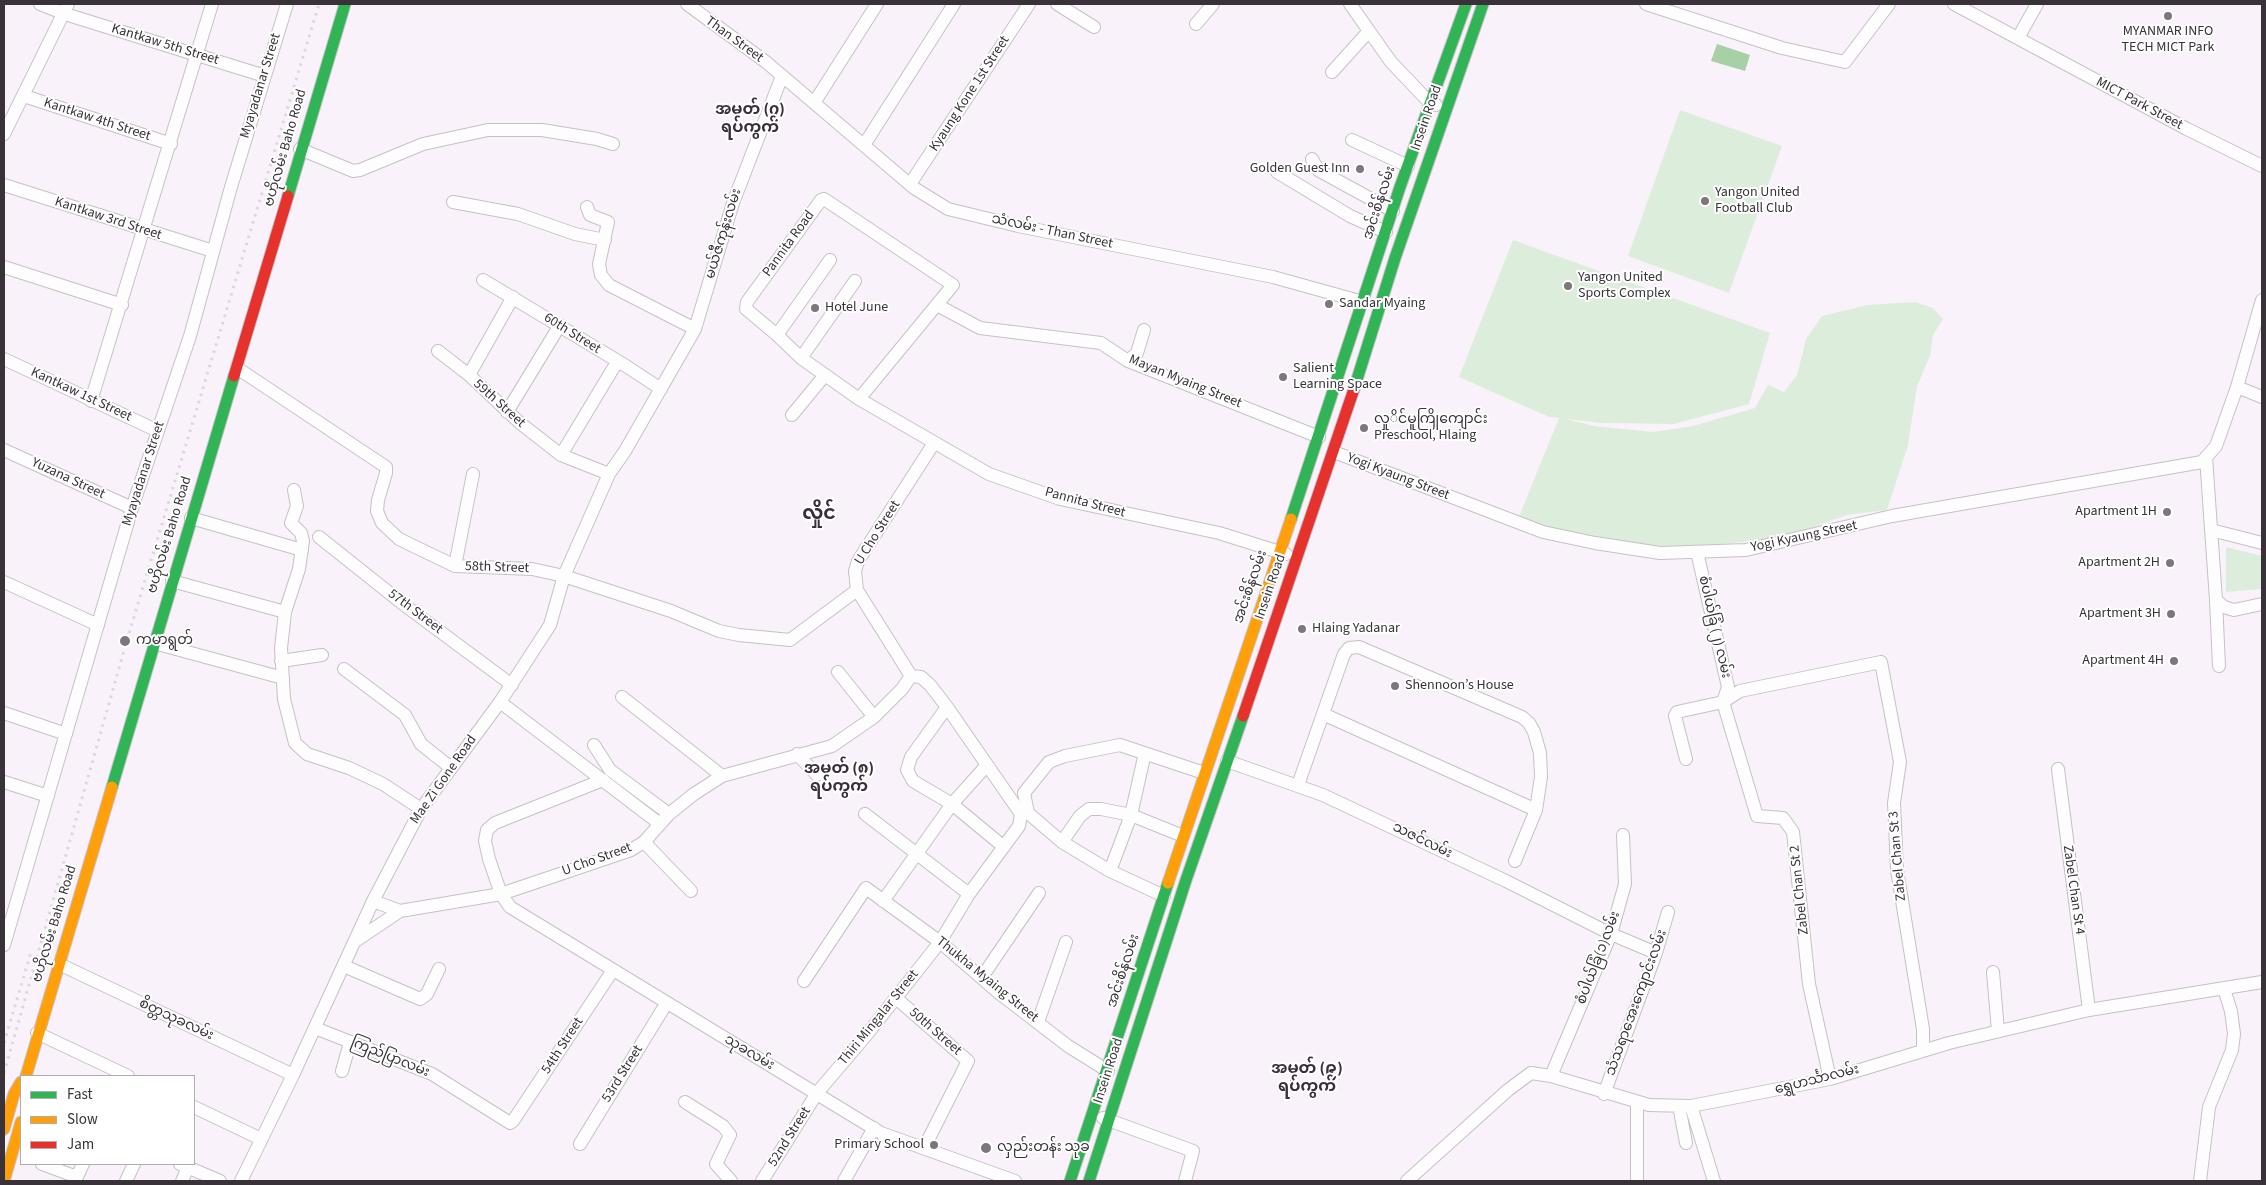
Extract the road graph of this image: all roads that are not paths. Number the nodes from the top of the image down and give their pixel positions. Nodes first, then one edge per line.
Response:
1 (40, 4) edge
2 (212, 4) edge
3 (287, 4) edge
4 (345, 4) edge
5 (686, 4) edge
6 (877, 4) edge
7 (954, 4) edge
8 (1029, 4) edge
9 (1058, 4) edge
10 (1213, 4) edge
11 (1350, 4) edge
12 (1466, 4) edge
13 (1646, 4) edge
14 (1889, 4) edge
15 (1954, 4) edge
16 (2037, 4) edge
17 (1482, 6) edge
18 (67, 9) edge
19 (1196, 24) dead end
20 (1094, 28) dead end
21 (1369, 31) junction
22 (2018, 38) junction
23 (197, 56) junction
24 (1332, 72) dead end
25 (265, 76) junction
26 (782, 76) junction
27 (24, 96) junction
28 (814, 103) junction
29 (1430, 103) junction
30 (1446, 108) junction
31 (4, 134) edge
32 (1352, 140) dead end
33 (171, 144) junction
34 (613, 144) dead end
35 (864, 145) junction
36 (300, 149) junction
37 (1312, 159) dead end
38 (1408, 166) junction
39 (2262, 166) edge
40 (1277, 172) dead end
41 (910, 184) junction
42 (4, 185) edge
43 (1400, 187) junction
44 (1417, 192) junction
45 (453, 202) dead end
46 (587, 207) dead end
47 (1393, 211) junction
48 (1387, 229) junction
49 (143, 230) junction
50 (1404, 232) junction
51 (605, 240) junction
52 (213, 251) junction
53 (830, 260) dead end
54 (4, 267) edge
55 (482, 280) dead end
56 (855, 281) dead end
57 (513, 297) junction
58 (2262, 300) edge
59 (122, 305) junction
60 (937, 305) junction
61 (1362, 305) junction
62 (1378, 314) junction
63 (560, 325) junction
64 (695, 329) junction
65 (1144, 330) dead end
66 (776, 335) junction
67 (438, 352) dead end
68 (802, 358) junction
69 (4, 359) edge
70 (617, 362) junction
71 (1128, 362) junction
72 (237, 368) junction
73 (469, 375) junction
74 (825, 375) junction
75 (2237, 387) junction
76 (661, 389) junction
77 (2262, 397) edge
78 (859, 399) junction
79 (91, 401) junction
80 (507, 412) junction
81 (792, 415) dead end
82 (158, 431) junction
83 (1318, 441) junction
84 (934, 443) junction
85 (4, 450) edge
86 (1334, 452) junction
87 (561, 454) junction
88 (2206, 458) junction
89 (473, 474) dead end
90 (609, 474) junction
91 (294, 490) dead end
92 (132, 508) junction
93 (191, 518) junction
94 (2211, 530) junction
95 (319, 537) dead end
96 (2262, 543) edge
97 (302, 550) junction
98 (1279, 551) junction
99 (1697, 552) junction
100 (1298, 557) junction
101 (454, 566) junction
102 (564, 576) junction
103 (172, 581) junction
104 (4, 582) edge
105 (857, 590) junction
106 (2216, 600) junction
107 (2262, 604) edge
108 (285, 612) junction
109 (98, 625) junction
110 (154, 643) junction
111 (1245, 650) junction
112 (322, 655) dead end
113 (1263, 656) junction
114 (282, 661) junction
115 (2219, 666) dead end
116 (344, 669) dead end
117 (838, 672) dead end
118 (911, 676) junction
119 (283, 678) junction
120 (512, 685) junction
121 (622, 696) dead end
122 (500, 702) junction
123 (1723, 702) junction
124 (947, 707) junction
125 (4, 713) edge
126 (1323, 714) junction
127 (874, 718) junction
128 (66, 734) junction
129 (594, 745) dead end
130 (1145, 752) junction
131 (797, 754) junction
132 (1212, 754) junction
133 (1686, 759) dead end
134 (1227, 761) junction
135 (987, 765) junction
136 (450, 767) junction
137 (2058, 769) dead end
138 (1204, 773) junction
139 (817, 775) dead end
140 (722, 776) junction
141 (602, 780) junction
142 (4, 782) edge
143 (1298, 785) junction
144 (48, 796) junction
145 (952, 804) junction
146 (421, 809) junction
147 (1536, 810) junction
148 (669, 814) junction
149 (865, 814) dead end
150 (1130, 814) junction
151 (660, 824) junction
152 (1623, 835) dead end
153 (1183, 836) junction
154 (644, 842) junction
155 (1062, 842) junction
156 (1004, 847) junction
157 (917, 856) junction
158 (1515, 861) dead end
159 (1110, 871) junction
160 (692, 891) dead end
161 (501, 894) junction
162 (969, 894) junction
163 (1039, 894) dead end
164 (1164, 896) junction
165 (373, 901) junction
166 (883, 901) junction
167 (400, 911) junction
168 (1668, 912) dead end
169 (1611, 934) junction
170 (357, 940) junction
171 (940, 942) junction
172 (1066, 942) dead end
173 (4, 945) edge
174 (1656, 953) junction
175 (58, 964) junction
176 (344, 966) junction
177 (439, 969) dead end
178 (613, 970) junction
179 (1993, 972) dead end
180 (982, 978) junction
181 (804, 981) dead end
182 (2262, 982) edge
183 (2224, 989) junction
184 (896, 998) junction
185 (666, 1004) junction
186 (2089, 1010) junction
187 (1038, 1022) junction
188 (315, 1028) junction
189 (1998, 1032) junction
190 (37, 1033) junction
191 (350, 1043) junction
192 (1923, 1051) junction
193 (342, 1071) dead end
194 (1108, 1071) junction
195 (25, 1075) edge
196 (126, 1075) edge
197 (293, 1075) junction
198 (1551, 1076) junction
199 (1830, 1079) junction
200 (20, 1084) edge
201 (817, 1093) junction
202 (1604, 1094) junction
203 (685, 1102) dead end
204 (1637, 1102) junction
205 (1685, 1106) junction
206 (195, 1107) edge
207 (1092, 1115) junction
208 (1110, 1120) junction
209 (513, 1121) joint
210 (874, 1128) junction
211 (4, 1129) edge
212 (20, 1130) edge
213 (261, 1139) junction
214 (1686, 1143) dead end
215 (580, 1144) dead end
216 (924, 1148) junction
217 (17, 1154) edge
218 (44, 1165) edge
219 (83, 1165) edge
220 (134, 1165) edge
221 (184, 1166) edge
222 (76, 1179) edge
223 (4, 1181) edge
224 (126, 1181) edge
225 (182, 1181) edge
226 (220, 1181) edge
227 (241, 1181) edge
228 (731, 1181) edge
229 (762, 1181) edge
230 (844, 1181) edge
231 (1015, 1181) edge
232 (1070, 1181) edge
233 (1089, 1181) edge
234 (1185, 1181) edge
235 (1407, 1181) edge
236 (1637, 1181) edge
237 (1714, 1181) edge
238 (2200, 1181) edge

1 - 18 street, Kantkaw 5th Street
2 - 23 street
3 - 25 street, Myayadanar Street
4 - 36 main road, ဗဟိုလမ်း Baho Road
5 - 26 street, Than Street
6 - 28 street
7 - 35 street
8 - 41 street, Kyaung Kone 1st Street
9 - 20 street
10 - 19 street
11 - 21 street
12 - 17 main road
12 - 29 main road, အင်းစိန်လမ်း
13 - 14 street
15 - 22 street, MICT Park Street
16 - 22 street
17 - 30 main road, Insein Road
18 - 23 street, Kantkaw 5th Street
18 - 27 street
21 - 24 street
21 - 29 street
22 - 39 street, MICT Park Street
23 - 25 street, Kantkaw 5th Street
23 - 33 street
25 - 52 street, Myayadanar Street
26 - 28 street, သံလမ်း - Than Street
26 - 64 street, မယ်ဇီကုန်းလမ်း
27 - 31 street
27 - 33 street, Kantkaw 4th Street
28 - 35 street, သံလမ်း - Than Street
29 - 30 street
29 - 38 main road, အင်းစိန်လမ်း
30 - 44 main road, Insein Road
32 - 38 street
33 - 49 street
34 - 36 street
35 - 41 street, သံလမ်း - Than Street
36 - 72 main road, ဗဟိုလမ်း Baho Road
37 - 47 street
38 - 43 main road, အင်းစိန်လမ်း
40 - 48 street
41 - 61 street, သံလမ်း - Than Street
42 - 49 street, Kantkaw 3rd Street
43 - 44 main road
43 - 47 main road, အင်းစိန်လမ်း
44 - 50 main road, Insein Road
45 - 51 street
46 - 51 street
47 - 48 main road, အင်းစိန်လမ်း
48 - 50 main road
48 - 61 main road, အင်းစိန်လမ်း
49 - 52 street, Kantkaw 3rd Street
49 - 59 street
50 - 62 main road, Insein Road
51 - 64 street
52 - 82 street, Myayadanar Street
53 - 66 street
54 - 59 street
55 - 57 street, 60th Street
56 - 68 street
57 - 63 street, 60th Street
57 - 73 street
58 - 75 street
59 - 79 street
60 - 66 street, Pannita Road
60 - 71 street, Mayan Myaing Street
60 - 78 street
61 - 62 main road
61 - 83 main road, အင်းစိန်လမ်း
62 - 86 main road, Insein Road
63 - 70 street, 60th Street
63 - 80 street
64 - 76 street, မယ်ဇီကုန်းလမ်း
65 - 71 street
66 - 68 street, Pannita Street
67 - 73 street, 59th Street
68 - 74 street, Pannita Street
69 - 79 street, Kantkaw 1st Street
70 - 76 street, 60th Street
70 - 87 street
71 - 83 street, Mayan Myaing Street
72 - 93 main road, ဗဟိုလမ်း Baho Road
72 - 101 street, 58th Street
73 - 80 street, 59th Street
74 - 78 street, Pannita Street
74 - 81 street
75 - 77 street
75 - 88 street
76 - 90 street, Mae Zi Gone Road
78 - 84 street, Pannita Street
79 - 82 street, Kantkaw 1st Street
80 - 87 street, 59th Street
82 - 92 street, Myayadanar Street
83 - 86 main road
83 - 98 main road, အင်းစိန်လမ်း
84 - 98 street, Pannita Street
84 - 105 street, U Cho Street
85 - 92 street, Yuzana Street
86 - 99 street, Yogi Kyaung Street
86 - 100 main road, Insein Road
87 - 90 street, 59th Street
88 - 94 street
88 - 99 street, Yogi Kyaung Street
89 - 101 street
90 - 102 street, Mae Zi Gone Road
91 - 97 street
92 - 109 street, Myayadanar Street
93 - 97 street
93 - 103 main road, ဗဟိုလမ်း Baho Road
94 - 96 street
94 - 106 street
95 - 120 street, 57th Street
97 - 108 street
98 - 100 street, Pannita Street
98 - 111 main road, အင်းစိန်လမ်း
99 - 123 street, စံပါယ်ခြံ (၂) လမ်း
100 - 113 main road, Insein Road
101 - 102 street, 58th Street
102 - 105 street, 58th Street
102 - 120 street, Mae Zi Gone Road
103 - 108 street
103 - 110 main road, ဗဟိုလမ်း Baho Road
104 - 109 street
105 - 118 street
106 - 107 street
106 - 115 street
108 - 114 street
109 - 128 street, Myayadanar Street
110 - 119 street
110 - 175 main road, ဗဟိုလမ်း Baho Road
111 - 113 main road
111 - 132 main road, အင်းစိန်လမ်း
112 - 114 street
113 - 134 main road, Insein Road
114 - 119 street
116 - 136 street
117 - 127 street
118 - 124 street
118 - 127 street, U Cho Street
119 - 146 street
120 - 122 street, Mae Zi Gone Road
121 - 140 street
122 - 136 street, Mae Zi Gone Road
122 - 141 street
123 - 133 street
123 - 192 street, Zabel Chan St 3
123 - 199 street, Zabel Chan St 2
124 - 135 street
124 - 145 street
125 - 128 street
126 - 143 street
126 - 147 street
126 - 147 street
127 - 131 street, U Cho Street
128 - 144 street, Myayadanar Street
129 - 148 street
130 - 138 street
130 - 150 street
130 - 155 street
131 - 139 street
131 - 140 street, U Cho Street
132 - 134 main road
132 - 138 main road, အင်းစိန်လမ်း
134 - 143 street, သဇင်လမ်း
134 - 208 main road, Insein Road
135 - 145 street
135 - 156 street, Thiri Mingalar Street
136 - 146 street, Mae Zi Gone Road
137 - 186 street, Zabel Chan St 4
138 - 153 main road, အင်းစိန်လမ်း
140 - 148 street, U Cho Street
141 - 151 street
141 - 161 street
142 - 144 street
143 - 169 street, သဇင်လမ်း
144 - 173 street, Myayadanar Street
145 - 156 street
145 - 157 street
146 - 165 street, Mae Zi Gone Road
147 - 158 street
148 - 151 street, U Cho Street
149 - 157 street
150 - 153 street
150 - 155 street
150 - 159 street
151 - 154 street, U Cho Street
152 - 169 street, စံပါယ်ခြံ(၁)လမ်း
153 - 164 main road, အင်းစိန်လမ်း
154 - 160 street
154 - 161 street, U Cho Street
155 - 159 street
156 - 162 street, Thiri Mingalar Street
157 - 162 street
157 - 166 street
159 - 164 street
161 - 167 street, U Cho Street
161 - 178 street, သုခလမ်း
162 - 171 street, Thiri Mingalar Street
163 - 180 street
164 - 194 main road, အင်းစိန်လမ်း
165 - 167 street
165 - 170 street, Mae Zi Gone Road
166 - 171 street, Thukha Myaing Street
166 - 181 street, Thukha Myaing Street
167 - 170 street, U Cho Street
168 - 174 street, သံသရာအေးကျောင်းလမ်း
169 - 174 street, သဇင်လမ်း
169 - 198 street, စံပါယ်ခြံ(၁)လမ်း
170 - 176 street, Mae Zi Gone Road
171 - 180 street, Thukha Myaing Street
171 - 184 street, Thiri Mingalar Street
172 - 187 street
174 - 202 street, သံသရာအေးကျောင်းလမ်း
175 - 190 main road, ဗဟိုလမ်း Baho Road
175 - 197 street, စိတ္တသုခလမ်း
176 - 177 street
176 - 188 street, Mae Zi Gone Road
178 - 185 street, သုခလမ်း
178 - 209 street, 54th Street
179 - 189 street
180 - 187 street, Thukha Myaing Street
182 - 183 street, ရွှေဟင်္သာလမ်း
183 - 186 street, ရွှေဟင်္သာလမ်း
183 - 238 street
184 - 201 street, Thiri Mingalar Street
184 - 216 street, 50th Street
185 - 201 street, သုခလမ်း
185 - 215 street, 53rd Street
186 - 189 street, ရွှေဟင်္သာလမ်း
187 - 194 street, Thukha Myaing Street
188 - 191 street, ကြည်ပြာလမ်း
188 - 197 street, Mae Zi Gone Road
189 - 192 street, ရွှေဟင်္သာလမ်း
190 - 195 main road, ဗဟိုလမ်း Baho Road
190 - 196 street
191 - 193 street
191 - 209 street, ကြည်ပြာလမ်း
192 - 199 street, ရွှေဟင်္သာလမ်း
194 - 207 main road, အင်းစိန်လမ်း
197 - 213 street, Mae Zi Gone Road
198 - 202 street, ရွှေဟင်္သာလမ်း
198 - 235 street, ရွှေဟင်္သာလမ်း
199 - 205 street, ရွှေဟင်္သာလမ်း
200 - 211 main road, ဗဟိုလမ်း Baho Road
201 - 210 street, သုခလမ်း
201 - 229 street, 52nd Street
202 - 204 street, ရွှေဟင်္သာလမ်း
203 - 228 street
204 - 205 street, ရွှေဟင်္သာလမ်း
204 - 236 street
205 - 214 street
205 - 237 street
206 - 213 street
207 - 208 street
207 - 232 main road, အင်းစိန်လမ်း
208 - 233 main road, Insein Road
208 - 234 street
210 - 216 street, သုခလမ်း
210 - 230 street
212 - 217 main road
213 - 227 street, Mae Zi Gone Road
216 - 231 street, သုခလမ်း
217 - 223 main road
218 - 222 street
219 - 222 street
220 - 224 street
221 - 225 street
221 - 226 street

